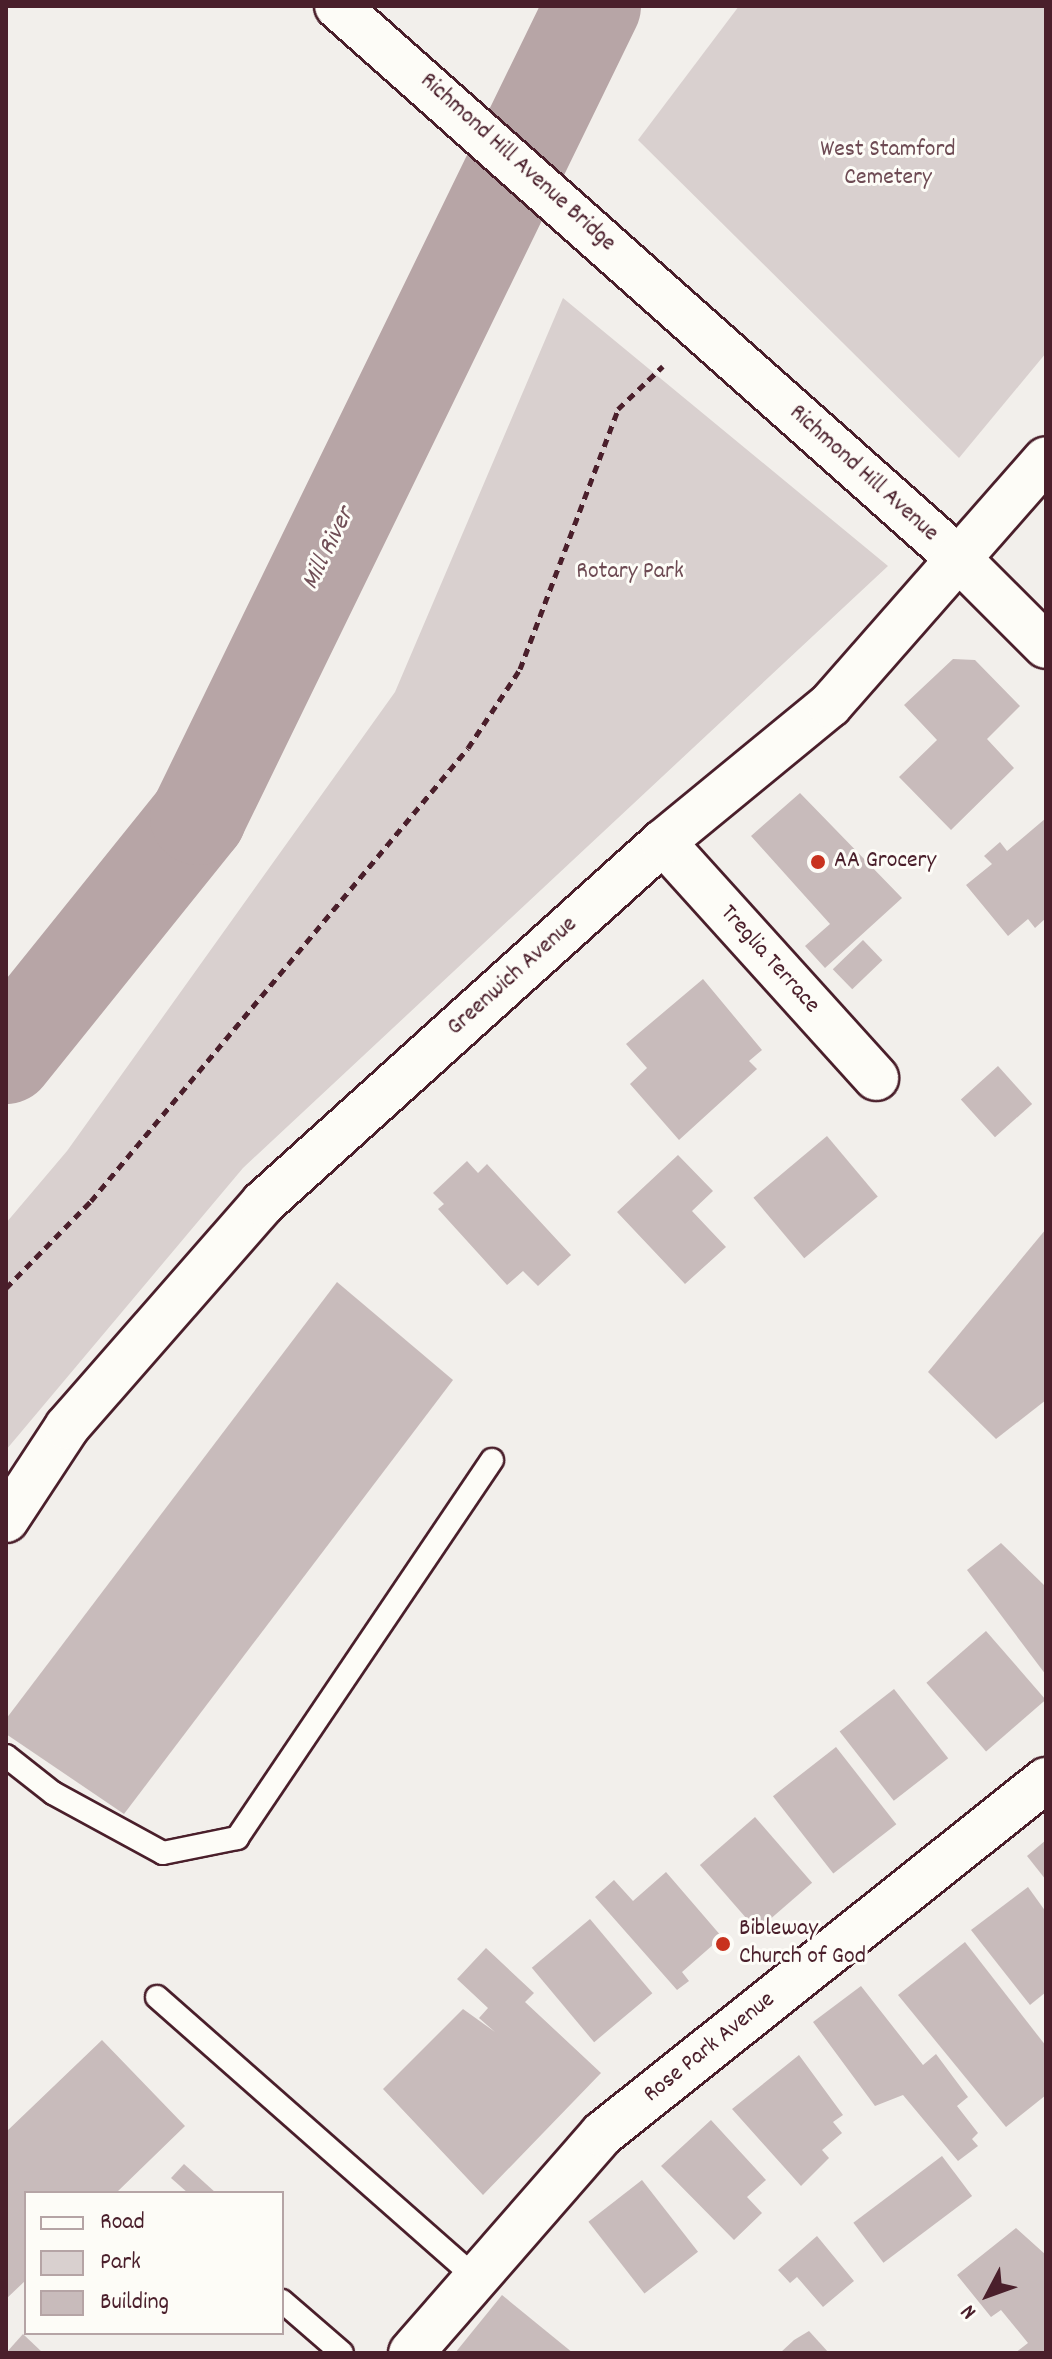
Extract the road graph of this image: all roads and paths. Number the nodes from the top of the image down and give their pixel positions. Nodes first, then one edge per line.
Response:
1 (347, 13) edge
2 (676, 306) joint
3 (663, 366) dead end
4 (1046, 459) edge
5 (961, 561) junction
6 (1046, 646) edge
7 (663, 842) junction
8 (876, 1078) dead end
9 (6, 1288) edge
10 (492, 1460) dead end
11 (6, 1520) edge
12 (6, 1756) edge
13 (1046, 1780) edge
14 (157, 1997) dead end
15 (474, 2276) junction
16 (284, 2303) edge
17 (342, 2353) edge
18 (411, 2353) edge

1 - 2 street, Richmond Hill Avenue Bridge
2 - 5 street, Richmond Hill Avenue
3 - 9 path
4 - 5 street, Greenwich Avenue
5 - 6 street, Richmond Hill Avenue
5 - 7 street, Greenwich Avenue
7 - 8 street, Treglia Terrace
7 - 11 street, Greenwich Avenue
10 - 12 lane
13 - 15 street, Rose Park Avenue
14 - 15 lane
15 - 18 street, Rose Park Avenue
16 - 17 lane

